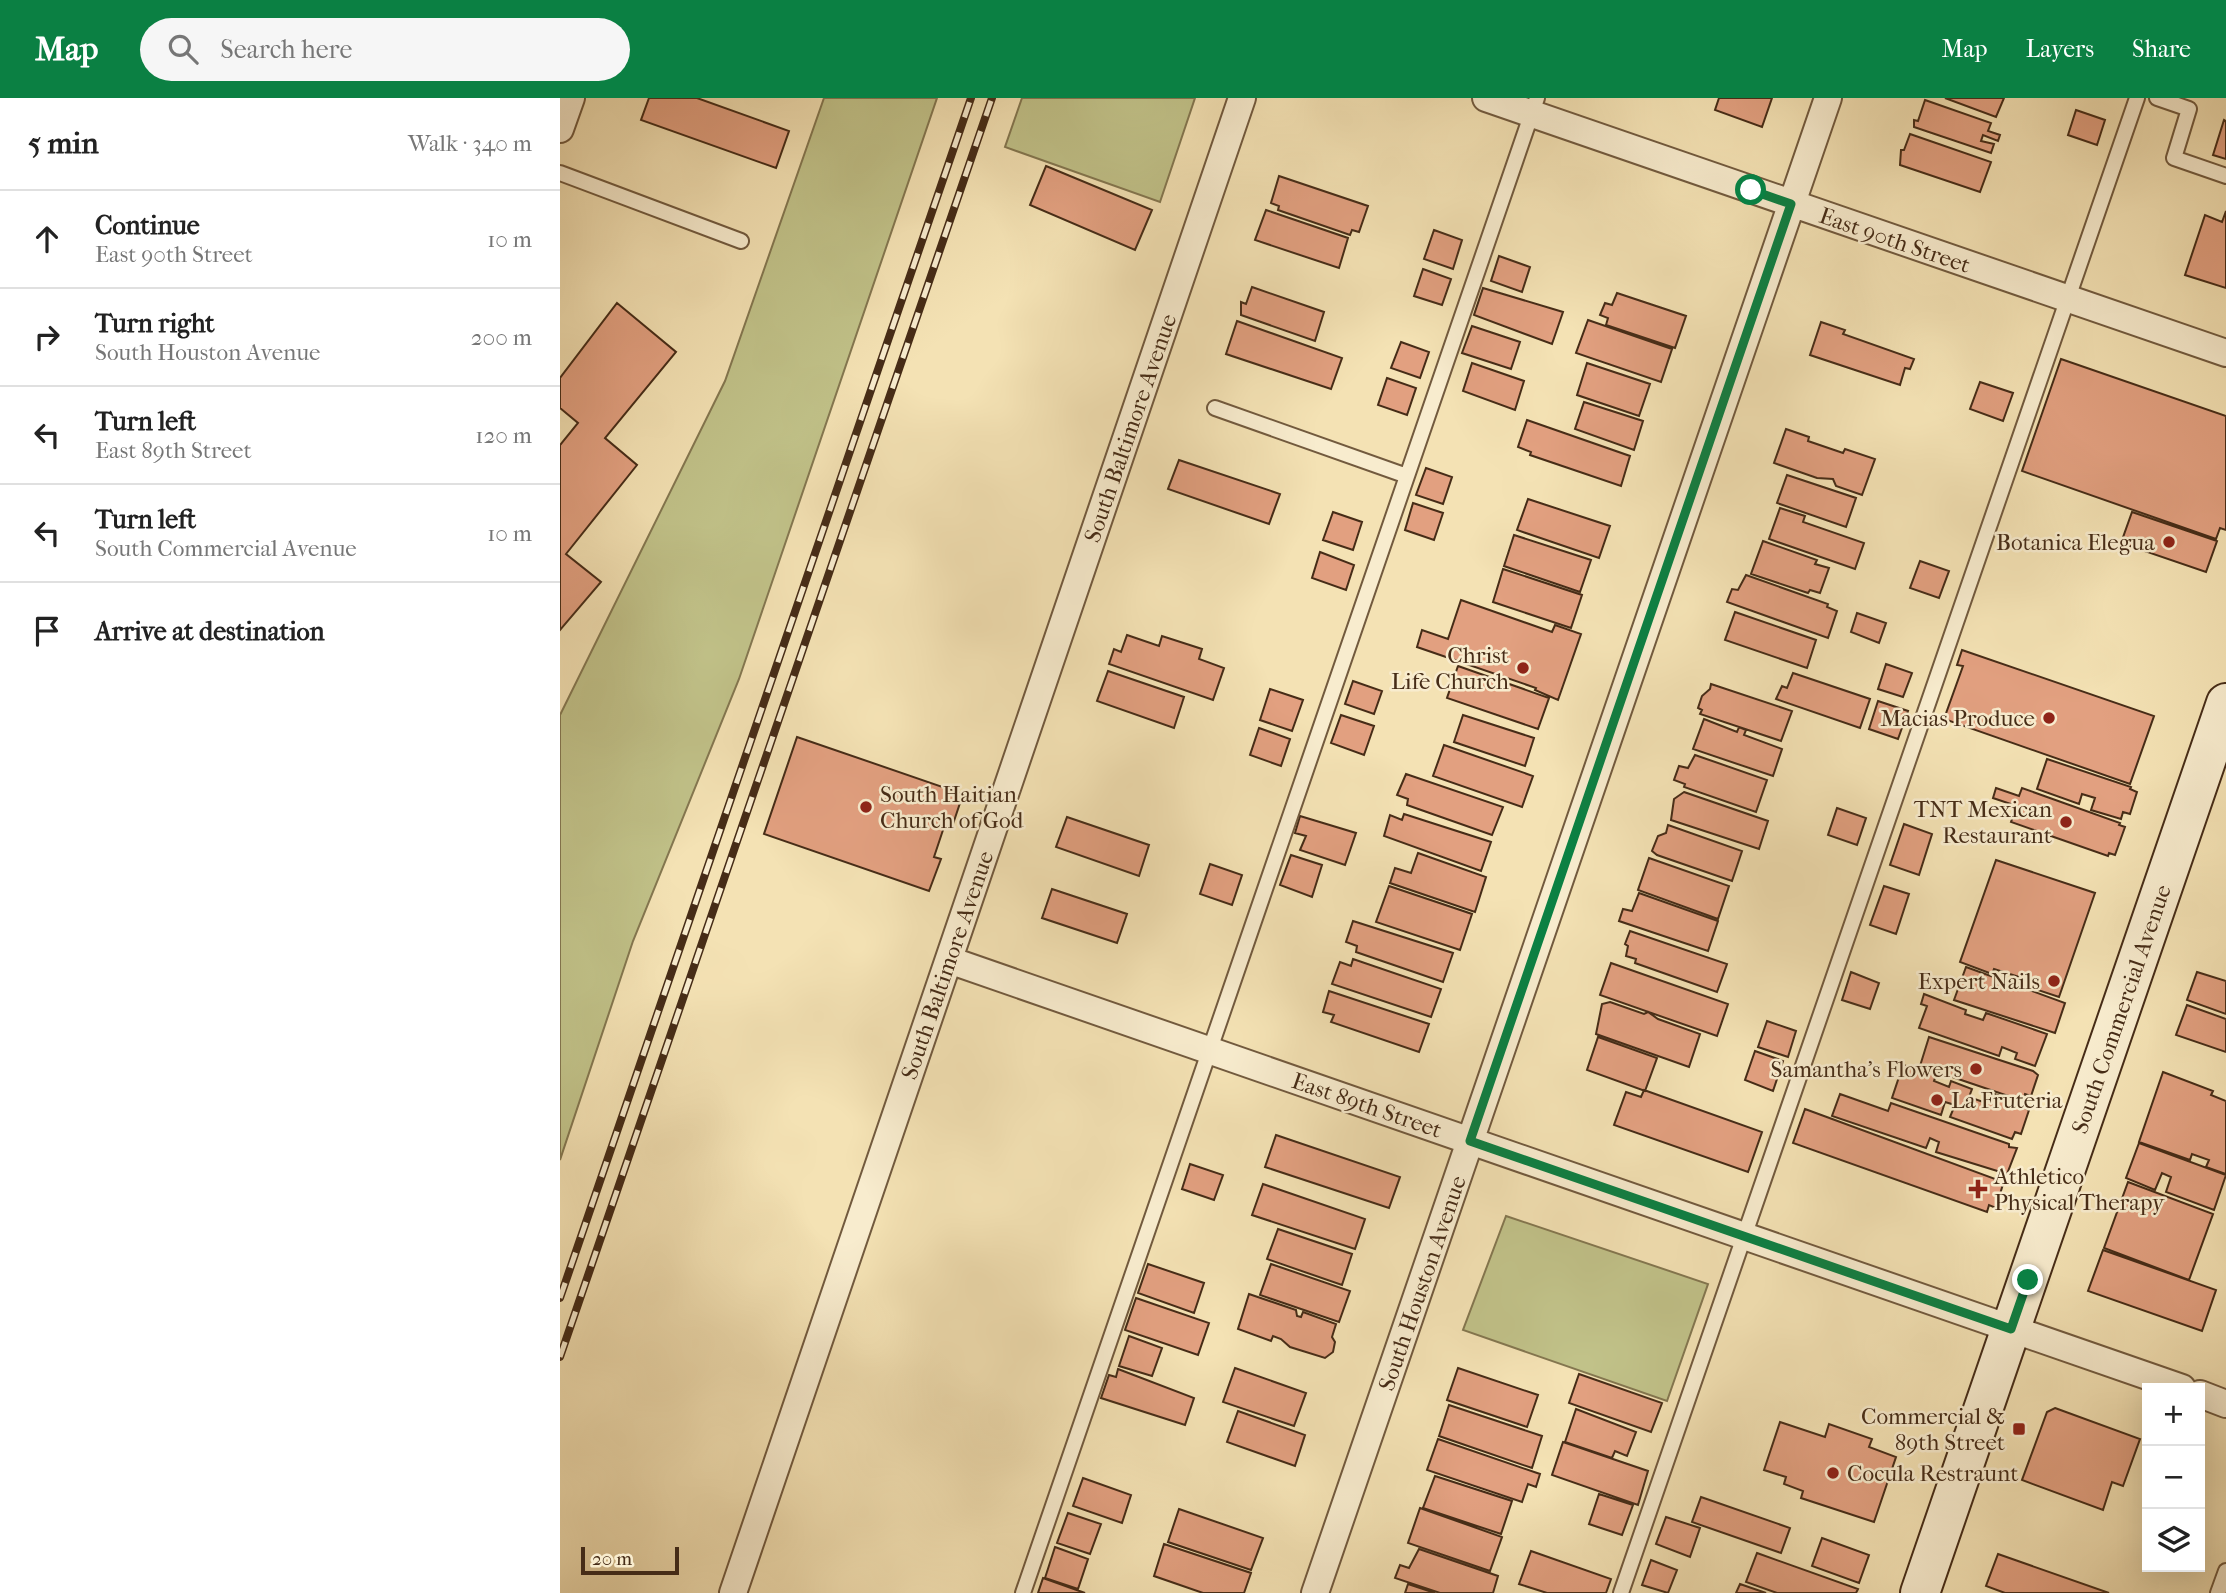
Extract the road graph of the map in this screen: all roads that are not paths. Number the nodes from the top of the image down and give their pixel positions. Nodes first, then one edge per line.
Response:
1 (571, 98) edge
2 (1242, 98) edge
3 (1486, 98) edge
4 (1828, 98) edge
5 (2137, 98) edge
6 (2157, 98) edge
7 (1534, 106) edge
8 (560, 130) edge
9 (560, 173) edge
10 (2226, 176) edge
11 (1791, 204) junction
12 (741, 241) dead end
13 (2067, 300) junction
14 (2226, 353) edge
15 (1216, 408) dead end
16 (1407, 476) junction
17 (2226, 703) edge
18 (949, 960) junction
19 (1210, 1051) junction
20 (1470, 1141) junction
21 (1744, 1236) junction
22 (2011, 1329) junction
23 (2168, 1383) edge
24 (2205, 1396) edge
25 (2226, 1404) edge
26 (2226, 1570) edge
27 (733, 1593) edge
28 (1023, 1593) edge
29 (1315, 1593) edge
30 (1621, 1593) edge
31 (1920, 1593) edge
32 (2218, 1593) edge

1 - 8 street
2 - 18 street, South Baltimore Avenue
3 - 7 street, East 90th Street
4 - 11 street, South Houston Avenue
5 - 13 lane
6 - 10 lane
7 - 11 street, East 90th Street
7 - 16 lane
9 - 12 lane
11 - 13 street, East 90th Street
11 - 20 street, South Houston Avenue
13 - 14 street, East 90th Street
13 - 21 lane
15 - 16 lane
16 - 19 lane
17 - 22 main road, South Commercial Avenue
18 - 19 street, East 89th Street
18 - 27 street, South Baltimore Avenue
19 - 20 street, East 89th Street
19 - 28 lane
20 - 21 street, East 89th Street
20 - 29 street, South Houston Avenue
21 - 22 street, East 89th Street
21 - 30 lane
22 - 23 street, East 89th Street
22 - 31 main road, South Commercial Avenue
24 - 25 street
26 - 32 lane

